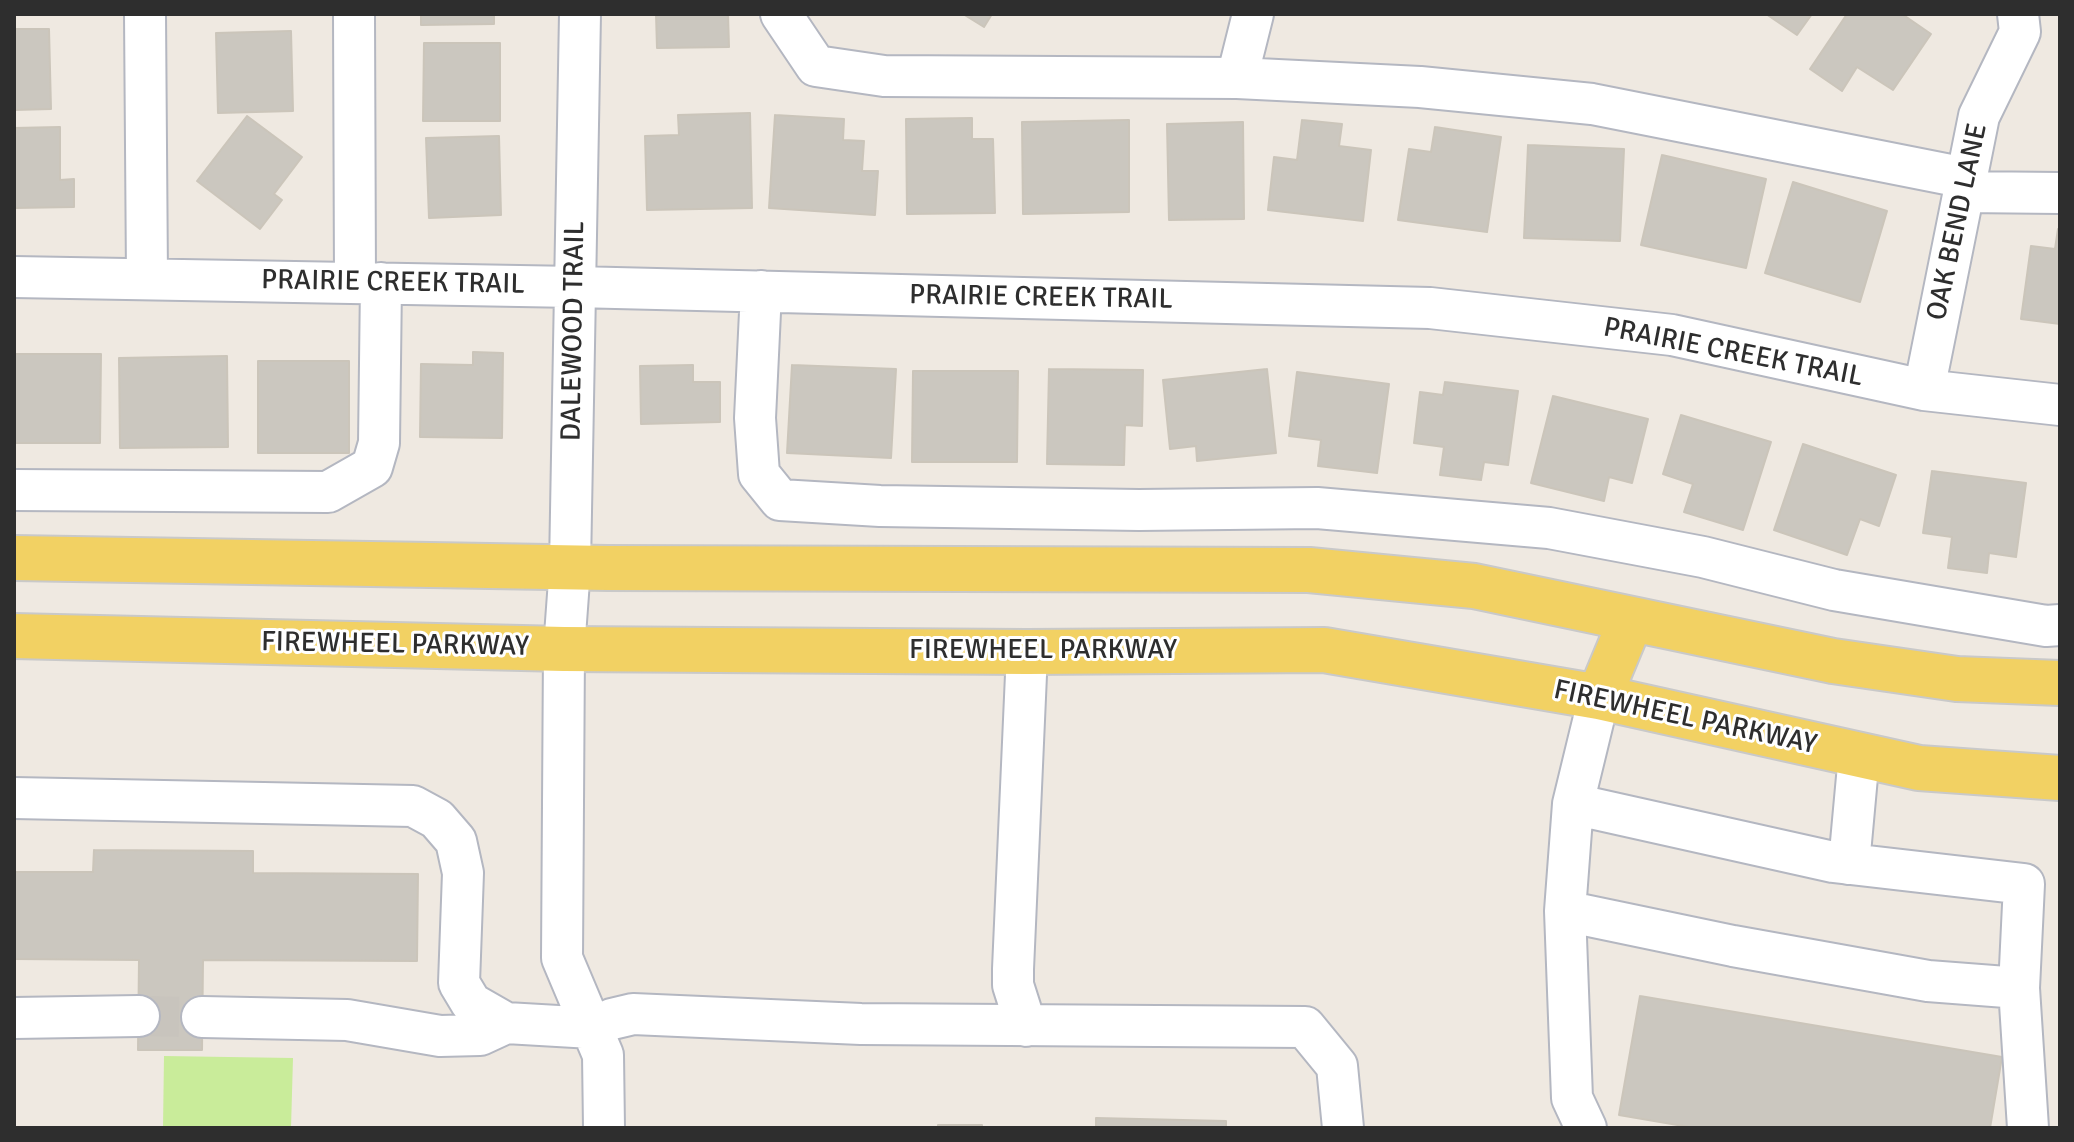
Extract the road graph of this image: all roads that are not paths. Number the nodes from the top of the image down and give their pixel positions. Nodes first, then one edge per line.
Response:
1 (145, 14) edge
2 (354, 14) edge
3 (580, 14) edge
4 (781, 14) edge
5 (1253, 14) edge
6 (2018, 14) edge
7 (1237, 78) junction
8 (1965, 185) junction
9 (2060, 193) edge
10 (14, 277) edge
11 (147, 278) junction
12 (368, 282) junction
13 (575, 287) junction
14 (761, 291) junction
15 (1924, 390) junction
16 (2060, 405) edge
17 (14, 490) edge
18 (14, 558) edge
19 (570, 567) junction
20 (1631, 620) junction
21 (2060, 625) edge
22 (14, 636) edge
23 (564, 649) junction
24 (1027, 652) junction
25 (2060, 683) edge
26 (1599, 697) junction
27 (1859, 755) junction
28 (2060, 778) edge
29 (14, 798) edge
30 (1573, 804) junction
31 (1849, 864) junction
32 (1565, 911) junction
33 (2019, 988) junction
34 (139, 1016) tunnel mouth
35 (202, 1017) tunnel mouth
36 (14, 1018) edge
37 (506, 1023) junction
38 (1026, 1026) junction
39 (592, 1028) junction
40 (604, 1128) edge
41 (1343, 1128) edge
42 (1586, 1128) edge
43 (2028, 1128) edge

1 - 11 street
2 - 12 street
3 - 13 street, DALEWOOD TRAIL
4 - 7 street
5 - 7 street
6 - 8 street, OAK BEND LANE
7 - 8 street
8 - 9 street
8 - 15 street, OAK BEND LANE
10 - 11 street, PRAIRIE CREEK TRAIL
11 - 12 street, PRAIRIE CREEK TRAIL
12 - 13 street, PRAIRIE CREEK TRAIL
12 - 17 street
13 - 14 street, PRAIRIE CREEK TRAIL
13 - 19 street, DALEWOOD TRAIL
14 - 15 street, PRAIRIE CREEK TRAIL
14 - 21 street
15 - 16 street, PRAIRIE CREEK TRAIL
18 - 19 main road
19 - 20 main road
19 - 23 street, DALEWOOD TRAIL
20 - 25 main road
20 - 26 main road
22 - 23 main road, FIREWHEEL PARKWAY
23 - 24 main road, FIREWHEEL PARKWAY
23 - 39 street, DALEWOOD TRAIL
24 - 26 main road, FIREWHEEL PARKWAY
24 - 38 street
26 - 27 main road, FIREWHEEL PARKWAY
26 - 30 street
27 - 28 main road, FIREWHEEL PARKWAY
27 - 31 street
29 - 37 street
30 - 31 street
30 - 32 street
31 - 33 street
32 - 33 street
32 - 42 street
33 - 43 street
34 - 36 street
35 - 37 street
37 - 39 street
38 - 39 street
38 - 41 street
39 - 40 street, DALEWOOD TRAIL

